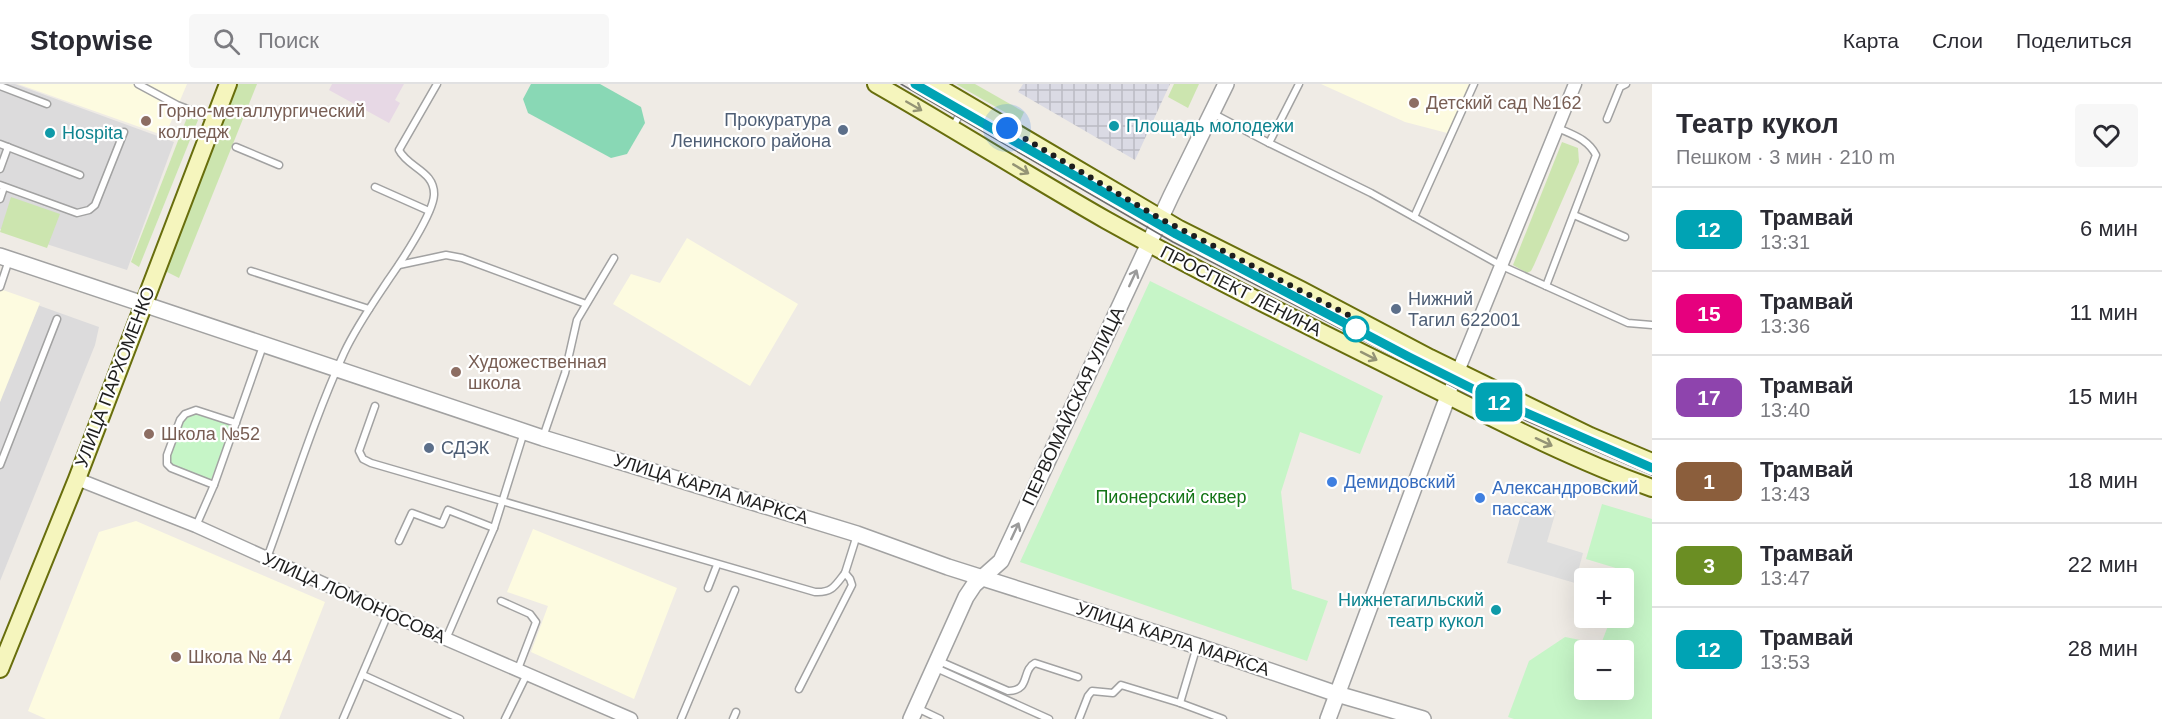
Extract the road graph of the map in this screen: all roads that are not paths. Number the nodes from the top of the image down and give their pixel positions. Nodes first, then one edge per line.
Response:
1 (138, 84) edge
2 (228, 84) edge
3 (437, 84) edge
4 (876, 84) edge
5 (933, 84) edge
6 (1226, 84) edge
7 (1299, 84) edge
8 (1474, 84) edge
9 (1575, 84) edge
10 (1626, 84) edge
11 (0, 87) edge
12 (966, 103) junction
13 (47, 104) dead end
14 (1212, 112) junction
15 (1607, 119) dead end
16 (214, 120) junction
17 (1557, 127) junction
18 (953, 128) junction
19 (124, 132) dead end
20 (1269, 143) junction
21 (0, 144) edge
22 (8, 147) junction
23 (236, 147) dead end
24 (279, 165) dead end
25 (0, 169) edge
26 (80, 175) dead end
27 (2, 186) edge
28 (375, 187) dead end
29 (0, 199) edge
30 (429, 211) junction
31 (1574, 215) junction
32 (1414, 217) junction
33 (1161, 219) junction
34 (1625, 237) dead end
35 (1149, 243) junction
36 (5, 258) edge
37 (614, 258) dead end
38 (399, 265) junction
39 (1502, 266) junction
40 (251, 271) dead end
41 (1546, 286) junction
42 (0, 287) edge
43 (586, 304) junction
44 (143, 305) junction
45 (369, 309) junction
46 (57, 319) dead end
47 (1652, 325) edge
48 (263, 345) junction
49 (338, 370) junction
50 (1458, 372) junction
51 (1448, 396) junction
52 (375, 406) dead end
53 (236, 423) junction
54 (524, 432) junction
55 (543, 438) junction
56 (1652, 462) edge
57 (0, 465) edge
58 (77, 479) junction
59 (214, 485) junction
60 (1652, 488) edge
61 (503, 503) junction
62 (196, 526) junction
63 (494, 528) junction
64 (857, 534) junction
65 (399, 542) dead end
66 (267, 558) junction
67 (717, 565) junction
68 (845, 573) junction
69 (982, 578) junction
70 (708, 588) dead end
71 (735, 590) dead end
72 (501, 602) dead end
73 (388, 614) junction
74 (446, 639) junction
75 (1197, 646) junction
76 (937, 664) junction
77 (0, 669) edge
78 (522, 672) junction
79 (363, 675) junction
80 (1078, 677) dead end
81 (799, 689) dead end
82 (1337, 694) junction
83 (1180, 703) junction
84 (1201, 711) junction
85 (914, 714) edge
86 (343, 719) edge
87 (460, 719) edge
88 (505, 719) edge
89 (631, 719) edge
90 (681, 719) edge
91 (940, 719) edge
92 (1049, 719) edge
93 (1079, 719) edge
94 (1198, 719) edge
95 (1223, 719) edge
96 (1328, 719) edge
97 (1423, 719) edge

1 - 16 lane
2 - 16 main road, УЛИЦА ПАРХОМЕНКО
3 - 30 lane
4 -> 18 main road, ПРОСПЕКТ ЛЕНИНА
5 - 12 main road, ПРОСПЕКТ ЛЕНИНА
6 - 14 street, ПЕРВОМАЙСКАЯ УЛИЦА
7 - 20 lane
8 - 32 lane
9 - 17 street
10 - 15 lane
11 - 13 lane
12 - 18 lane
12 - 33 main road, ПРОСПЕКТ ЛЕНИНА
14 - 20 lane
14 - 33 street, ПЕРВОМАЙСКАЯ УЛИЦА
16 - 44 main road, УЛИЦА ПАРХОМЕНКО
17 - 31 lane
17 - 39 street
18 -> 35 main road, ПРОСПЕКТ ЛЕНИНА
19 - 27 lane
20 - 32 lane
21 - 22 lane
22 - 25 lane
22 - 26 lane
23 - 24 lane
27 - 29 lane
28 - 30 lane
30 - 38 lane
31 - 34 lane
31 - 41 lane
32 - 39 lane
33 - 35 street, ПЕРВОМАЙСКАЯ УЛИЦА
33 - 50 main road, ПРОСПЕКТ ЛЕНИНА
35 -> 51 main road, ПРОСПЕКТ ЛЕНИНА
69 -> 35 street, ПЕРВОМАЙСКАЯ УЛИЦА
36 - 42 lane
36 - 44 street, УЛИЦА КАРЛА МАРКСА
37 - 43 lane
38 - 43 lane
38 - 45 lane
39 - 41 lane
39 - 50 street
40 - 45 lane
41 - 47 lane
43 - 55 lane
44 - 48 street, УЛИЦА КАРЛА МАРКСА
44 - 58 main road, УЛИЦА ПАРХОМЕНКО
45 - 49 lane
46 - 57 lane
48 - 49 street, УЛИЦА КАРЛА МАРКСА
48 - 53 lane
49 - 54 street, УЛИЦА КАРЛА МАРКСА
49 - 66 lane
50 - 51 street
50 - 56 main road, ПРОСПЕКТ ЛЕНИНА
51 -> 60 main road, ПРОСПЕКТ ЛЕНИНА
51 - 82 street
52 - 61 lane
53 - 59 lane
53 - 59 lane
54 - 55 street, УЛИЦА КАРЛА МАРКСА
54 - 61 lane
55 - 64 street, УЛИЦА КАРЛА МАРКСА
58 - 62 street, УЛИЦА ЛОМОНОСОВА
58 - 77 main road, УЛИЦА ПАРХОМЕНКО
59 - 62 lane
61 - 63 lane
61 - 67 lane
62 - 66 street, УЛИЦА ЛОМОНОСОВА
63 - 65 lane
63 - 74 lane
64 - 68 lane
64 - 69 street, УЛИЦА КАРЛА МАРКСА
66 - 73 street, УЛИЦА ЛОМОНОСОВА
67 - 68 lane
67 - 70 lane
68 - 81 lane
69 - 75 street, УЛИЦА КАРЛА МАРКСА
69 - 76 street, ПЕРВОМАЙСКАЯ УЛИЦА
71 - 90 lane
72 - 78 lane
73 - 74 street, УЛИЦА ЛОМОНОСОВА
73 - 79 lane
74 - 78 street, УЛИЦА ЛОМОНОСОВА
75 - 82 street, УЛИЦА КАРЛА МАРКСА
75 - 83 lane
76 - 80 lane
76 - 85 street, ПЕРВОМАЙСКАЯ УЛИЦА
76 - 92 lane
78 - 88 lane
78 - 89 street, УЛИЦА ЛОМОНОСОВА
79 - 86 lane
79 - 87 lane
82 - 96 street
82 - 97 street, УЛИЦА КАРЛА МАРКСА
83 - 84 lane
83 - 93 lane
84 - 94 lane
84 - 95 lane
85 - 91 lane

